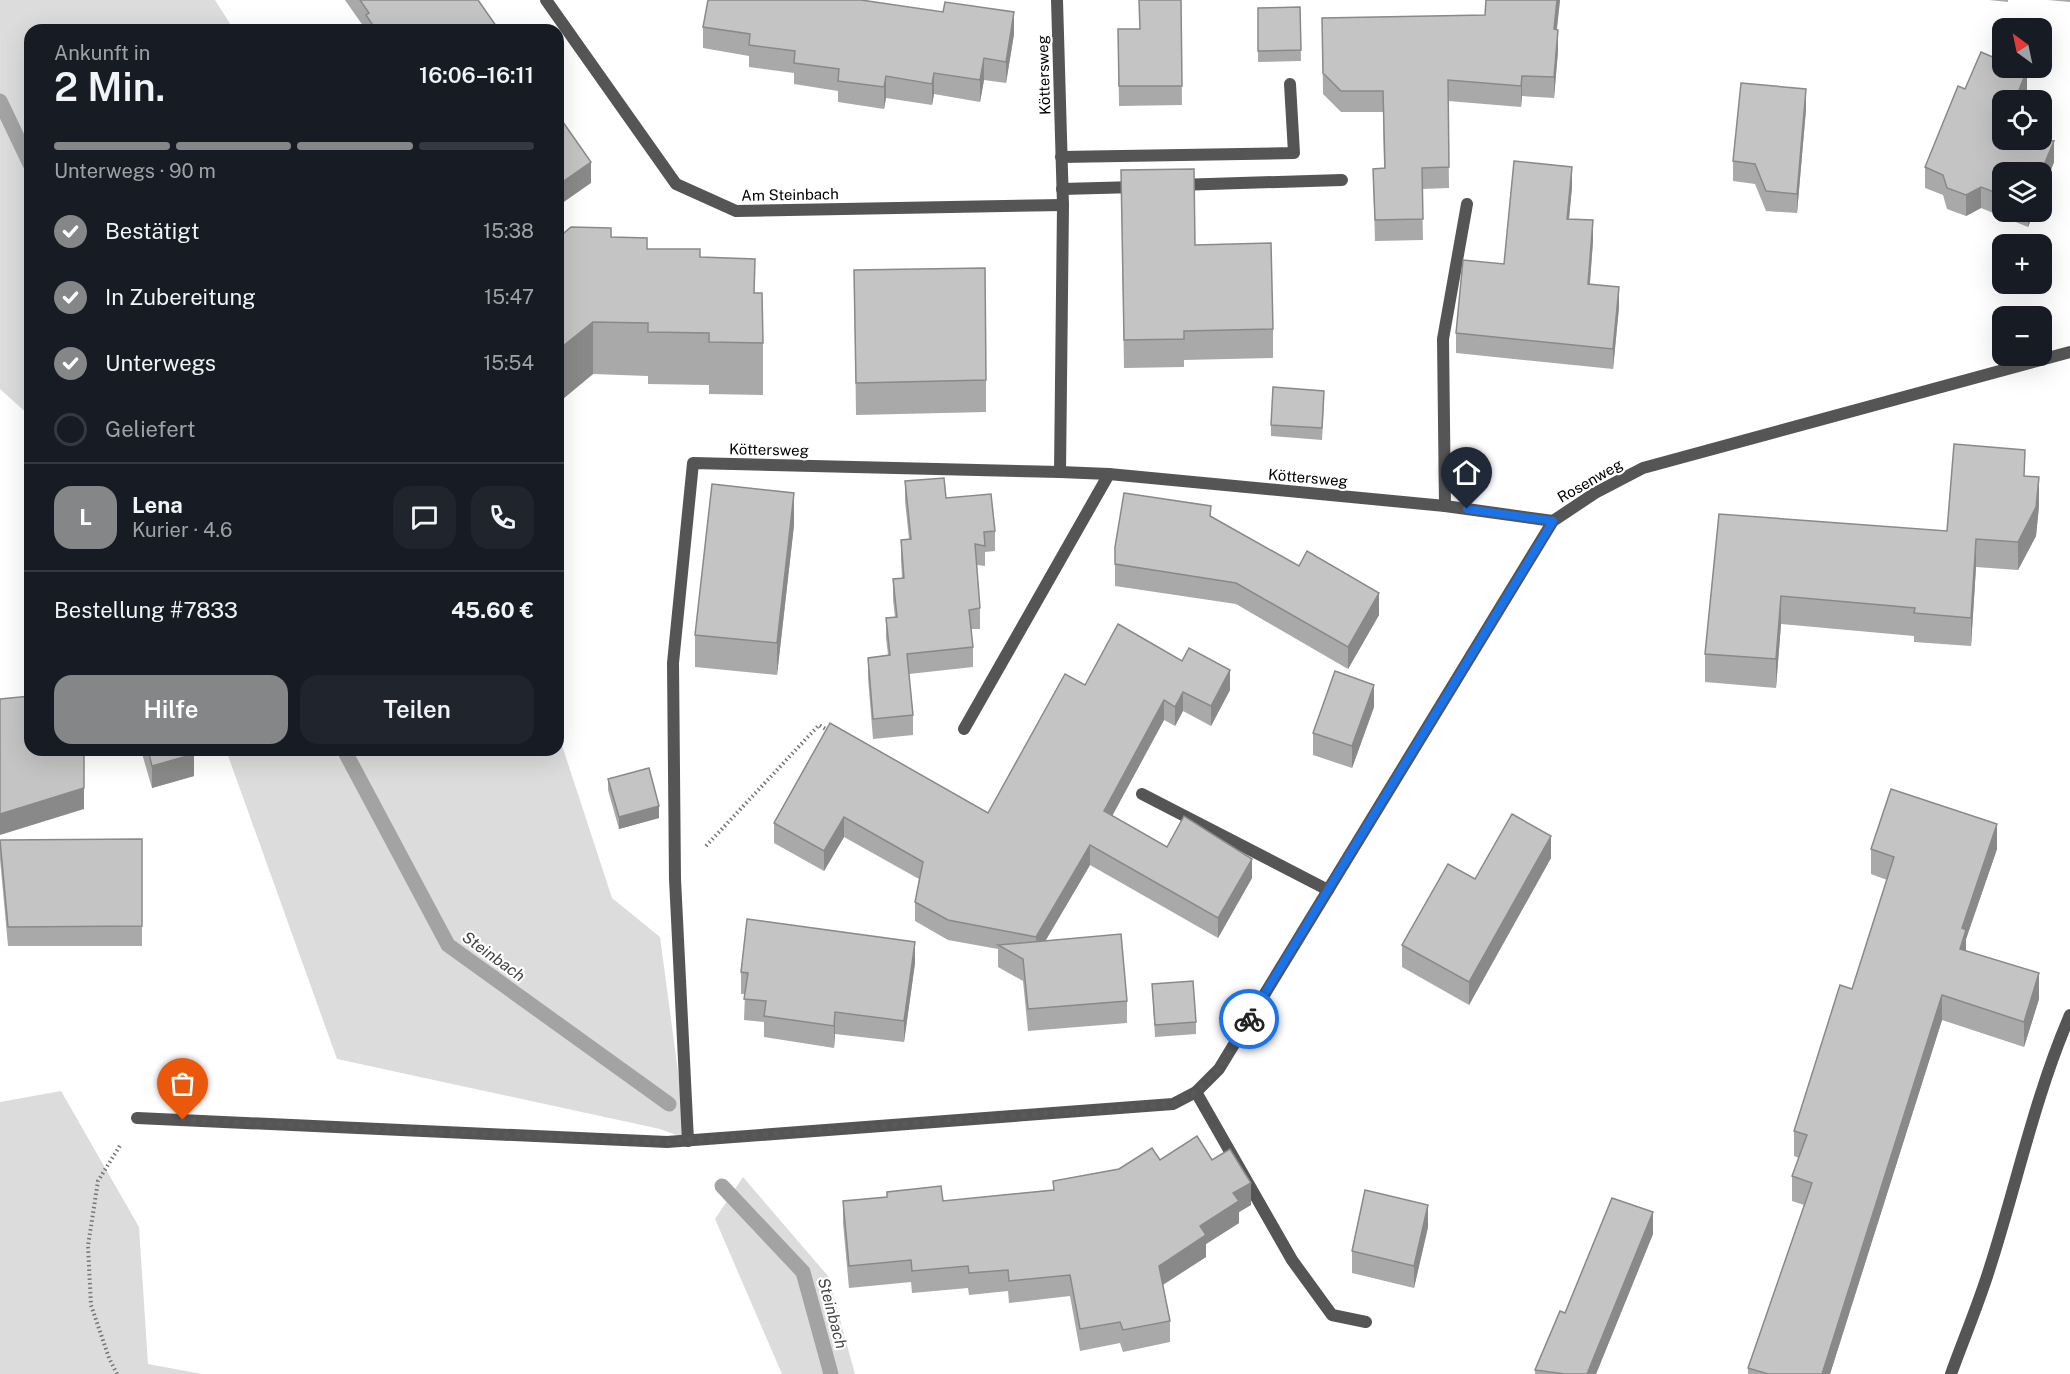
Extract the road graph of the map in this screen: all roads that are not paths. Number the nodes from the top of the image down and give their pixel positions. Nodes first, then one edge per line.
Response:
1 (546, 0) edge
2 (1057, 0) edge
3 (563, 24) edge
4 (564, 25) edge
5 (1290, 84) dead end
6 (1061, 157) junction
7 (1342, 180) dead end
8 (1144, 186) edge
9 (1167, 186) edge
10 (1062, 189) junction
11 (1467, 204) dead end
12 (1063, 205) junction
13 (2070, 352) edge
14 (1060, 472) junction
15 (1109, 474) junction
16 (1445, 506) junction
17 (1553, 521) junction
18 (964, 729) dead end
19 (1142, 794) dead end
20 (1328, 890) junction
21 (2070, 1015) edge
22 (1196, 1092) junction
23 (137, 1118) road end
24 (688, 1141) junction
25 (1366, 1322) dead end
26 (1951, 1374) edge

1 - 3 street, Am Steinbach
2 - 6 street, Köttersweg
4 - 12 street, Am Steinbach
5 - 6 street
6 - 10 street, Köttersweg
7 - 9 street
8 - 10 street
10 - 12 street, Köttersweg
11 - 16 street
12 - 14 street, Köttersweg
13 - 17 street, Rosenweg
14 - 15 street, Köttersweg
14 - 24 street, Köttersweg
15 - 16 street, Köttersweg
15 - 18 street
16 - 17 street, Köttersweg
17 - 20 street, Rosenweg
19 - 20 street
20 - 22 street, Rosenweg
21 - 26 street
22 - 24 street, Rosenweg
22 - 25 street
23 - 24 street, Rosenweg

